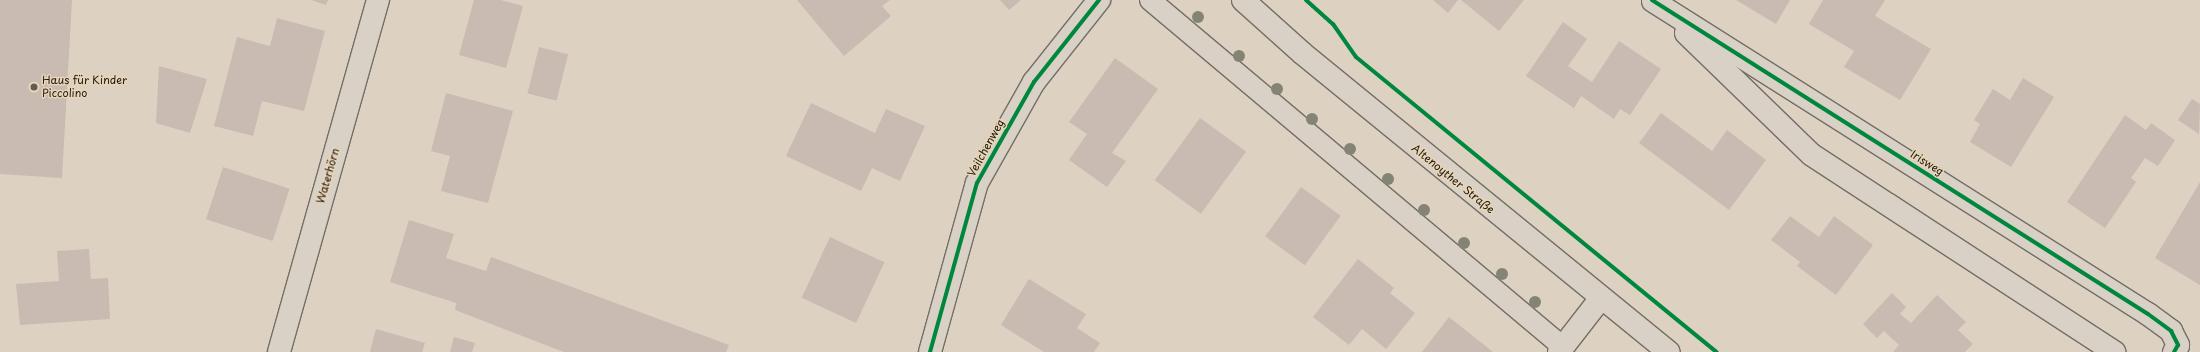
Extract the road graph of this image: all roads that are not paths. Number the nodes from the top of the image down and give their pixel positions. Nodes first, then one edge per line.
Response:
1 (378, 0) edge
2 (1099, 0) edge
3 (1150, 0) edge
4 (1243, 0) edge
5 (1652, 1) edge
6 (1601, 298) junction
7 (1561, 349) edge
8 (279, 352) edge
9 (930, 352) edge
10 (1668, 352) edge
11 (2114, 352) edge
12 (2174, 352) edge

1 - 8 street, Waterhörn
2 - 9 street, Veilchenweg
3 - 7 lane
4 - 6 street, Altenoyther Straße
5 - 11 street, Irisweg
5 - 12 street, Irisweg
6 - 7 street
6 - 10 street, Altenoyther Straße

